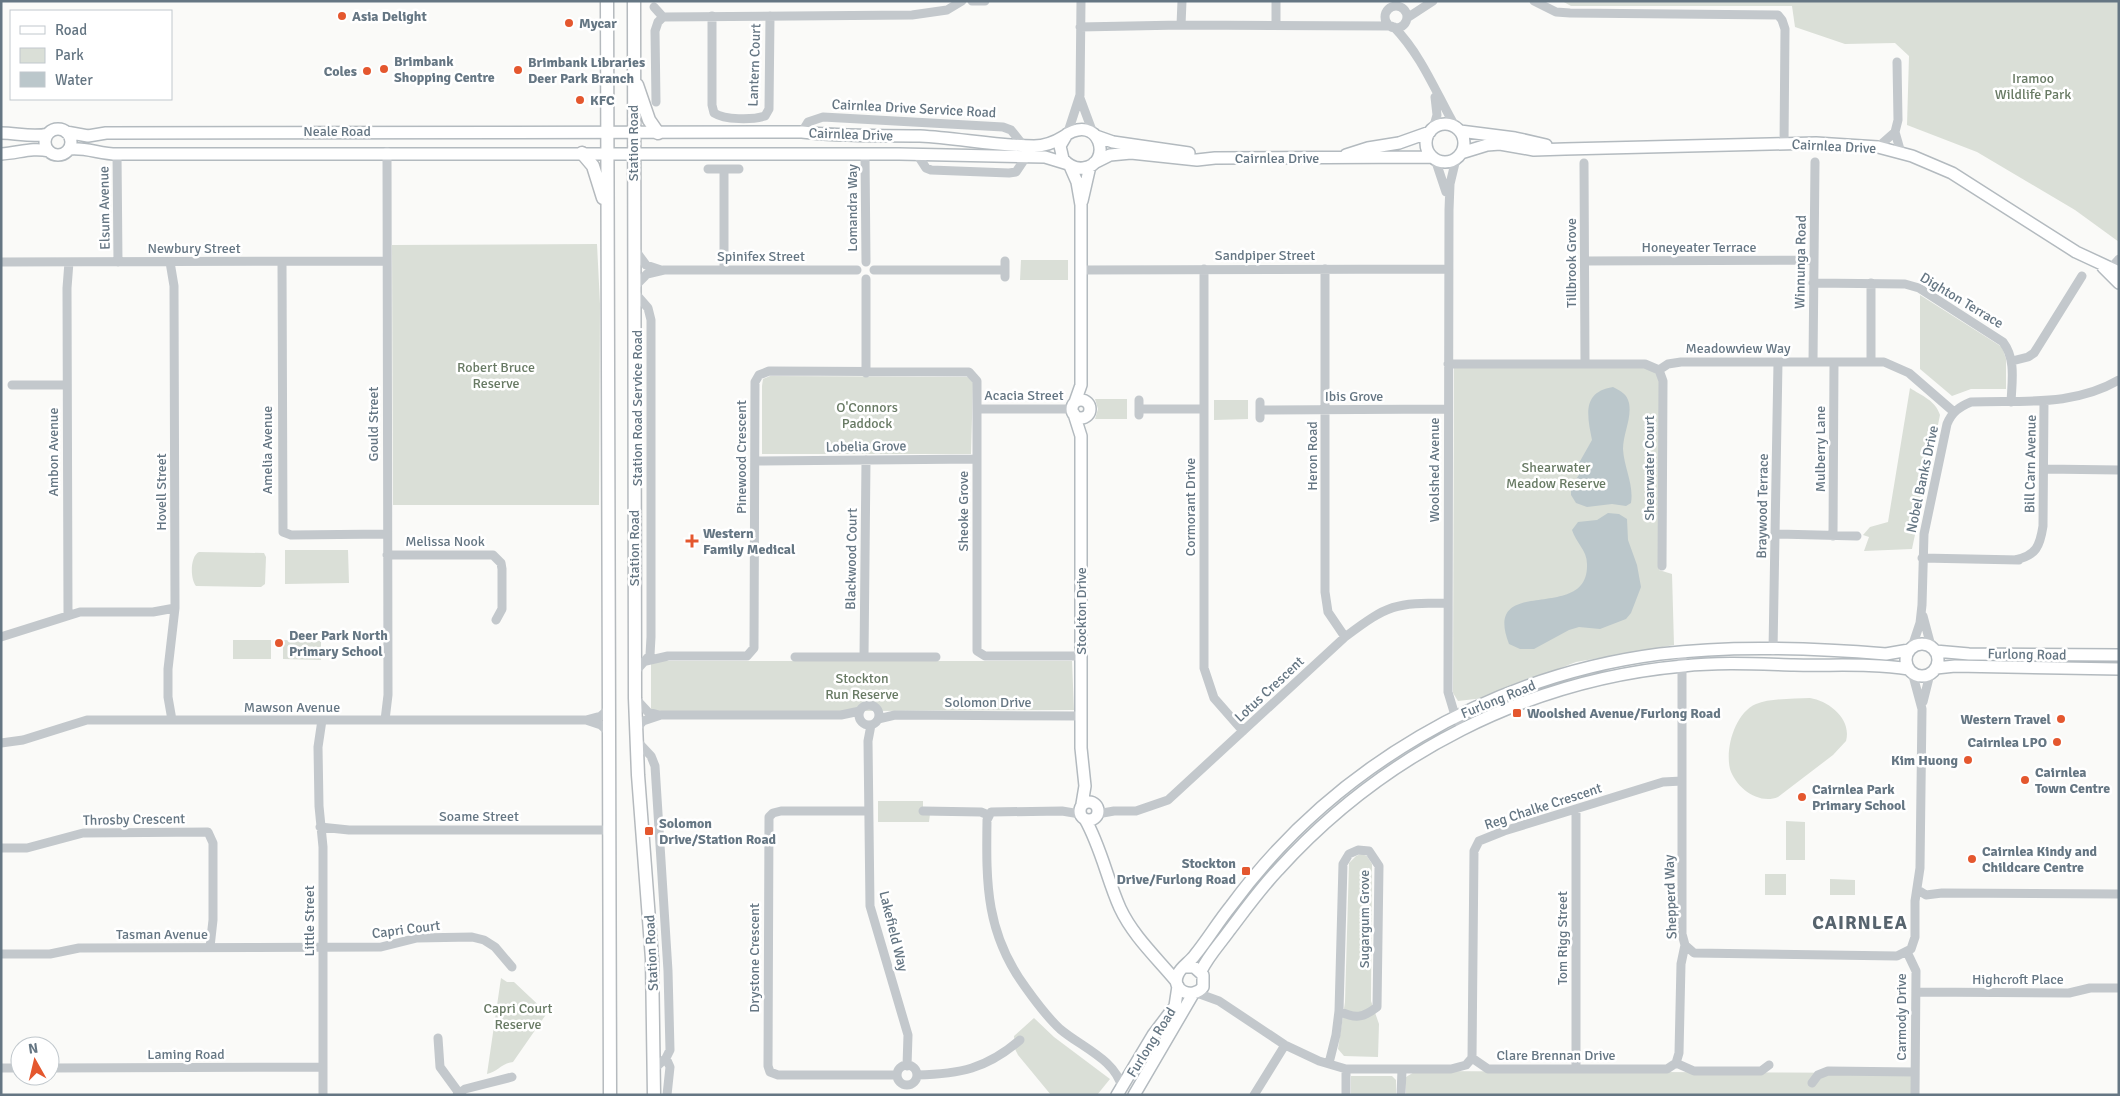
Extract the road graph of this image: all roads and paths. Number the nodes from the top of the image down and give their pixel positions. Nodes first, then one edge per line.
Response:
1 (607, 1) edge
2 (962, 1) edge
3 (972, 1) edge
4 (985, 1) edge
5 (1080, 1) edge
6 (1182, 1) edge
7 (1276, 1) edge
8 (1385, 1) edge
9 (1534, 1) edge
10 (1431, 2) edge
11 (636, 4) edge
12 (1398, 5) edge
13 (654, 7) dead end
14 (1386, 14) junction
15 (712, 16) junction
16 (770, 16) junction
17 (663, 17) junction
18 (1406, 20) junction
19 (1182, 25) junction
20 (1276, 25) junction
21 (1360, 25) junction
22 (1080, 27) junction
23 (1392, 27) junction
24 (1411, 45) junction
25 (1897, 62) dead end
26 (634, 71) junction
27 (1434, 89) junction
28 (1080, 95) junction
29 (656, 102) dead end
30 (1458, 129) junction
31 (1431, 130) junction
32 (443, 131) junction
33 (66, 132) junction
34 (273, 132) junction
35 (608, 132) junction
36 (633, 132) junction
37 (802, 132) junction
38 (1896, 132) junction
39 (1, 133) edge
40 (658, 133) junction
41 (1067, 133) junction
42 (48, 134) junction
43 (1094, 134) junction
44 (867, 136) junction
45 (1784, 144) junction
46 (1023, 145) junction
47 (1878, 147) junction
48 (69, 149) junction
49 (1565, 149) junction
50 (49, 151) junction
51 (387, 152) junction
52 (443, 152) junction
53 (272, 153) junction
54 (582, 153) junction
55 (608, 153) junction
56 (1901, 153) junction
57 (1, 154) edge
58 (117, 154) junction
59 (633, 154) junction
60 (865, 154) junction
61 (917, 154) junction
62 (1458, 156) junction
63 (1026, 157) junction
64 (1338, 157) junction
65 (1216, 158) junction
66 (1434, 158) junction
67 (1815, 162) dead end
68 (1584, 163) dead end
69 (1069, 165) junction
70 (1092, 165) junction
71 (708, 169) dead end
72 (724, 169) junction
73 (739, 169) dead end
74 (1081, 205) junction
75 (1449, 210) junction
76 (608, 222) junction
77 (634, 248) junction
78 (2119, 259) edge
79 (1813, 260) junction
80 (387, 261) junction
81 (1584, 261) junction
82 (1, 262) edge
83 (66, 262) junction
84 (118, 262) junction
85 (174, 262) junction
86 (282, 262) junction
87 (866, 262) junction
88 (1005, 269) dead end
89 (1204, 269) junction
90 (1325, 269) junction
91 (1448, 269) junction
92 (2110, 269) edge
93 (664, 270) junction
94 (724, 270) junction
95 (857, 270) junction
96 (874, 270) junction
97 (1081, 270) junction
98 (2082, 276) dead end
99 (866, 279) junction
100 (1813, 283) junction
101 (1871, 283) junction
102 (2119, 283) edge
103 (634, 289) junction
104 (1871, 361) junction
105 (1778, 362) junction
106 (1813, 362) junction
107 (1834, 362) junction
108 (2012, 362) junction
109 (1448, 364) junction
110 (1585, 364) junction
111 (1659, 370) junction
112 (866, 373) junction
113 (2119, 380) edge
114 (12, 385) dead end
115 (67, 385) junction
116 (1081, 385) junction
117 (2044, 401) junction
118 (1087, 402) junction
119 (2011, 402) junction
120 (1073, 408) junction
121 (1139, 408) dead end
122 (977, 409) junction
123 (1204, 409) junction
124 (1326, 409) junction
125 (1260, 410) dead end
126 (1448, 410) junction
127 (1954, 412) junction
128 (1087, 415) junction
129 (1081, 436) junction
130 (977, 459) junction
131 (866, 460) junction
132 (755, 461) junction
133 (2044, 469) junction
134 (2119, 470) edge
135 (387, 534) junction
136 (1775, 534) junction
137 (1833, 536) junction
138 (1857, 536) dead end
139 (387, 555) junction
140 (1922, 558) junction
141 (1662, 566) dead end
142 (1448, 603) junction
143 (1922, 605) junction
144 (175, 612) junction
145 (68, 615) junction
146 (496, 620) dead end
147 (1, 637) edge
148 (1345, 637) junction
149 (651, 644) junction
150 (1910, 648) junction
151 (1933, 649) junction
152 (1773, 650) junction
153 (1682, 652) junction
154 (2019, 654) junction
155 (2119, 655) edge
156 (668, 656) junction
157 (1081, 656) junction
158 (796, 657) dead end
159 (864, 657) junction
160 (936, 657) dead end
161 (646, 661) junction
162 (1683, 666) junction
163 (2032, 668) junction
164 (2119, 669) edge
165 (1910, 671) junction
166 (1933, 671) junction
167 (634, 673) junction
168 (635, 698) junction
169 (609, 709) junction
170 (1922, 709) junction
171 (661, 715) junction
172 (1081, 716) junction
173 (1456, 716) junction
174 (868, 718) junction
175 (168, 720) junction
176 (388, 720) junction
177 (586, 720) junction
178 (318, 721) junction
179 (1462, 728) junction
180 (609, 732) junction
181 (1243, 732) junction
182 (636, 734) junction
183 (1, 743) edge
184 (1682, 781) junction
185 (1576, 809) junction
186 (1089, 810) junction
187 (923, 811) dead end
188 (868, 812) junction
189 (988, 815) junction
190 (320, 830) junction
191 (609, 830) junction
192 (1, 848) edge
193 (1922, 891) junction
194 (2119, 894) edge
195 (1685, 945) junction
196 (213, 947) junction
197 (323, 947) junction
198 (1907, 952) junction
199 (1, 954) edge
200 (1158, 958) junction
201 (512, 967) dead end
202 (1184, 968) junction
203 (1203, 977) junction
204 (1177, 984) junction
205 (2119, 988) edge
206 (1916, 992) junction
207 (1195, 993) junction
208 (1219, 1001) junction
209 (1339, 1011) junction
210 (438, 1038) dead end
211 (1020, 1040) dead end
212 (1285, 1045) junction
213 (666, 1058) junction
214 (1472, 1058) junction
215 (1329, 1063) junction
216 (1676, 1063) junction
217 (1770, 1065) dead end
218 (907, 1066) junction
219 (322, 1067) junction
220 (1136, 1067) junction
221 (1576, 1067) junction
222 (60, 1068) edge
223 (1113, 1068) junction
224 (654, 1069) junction
225 (1346, 1069) junction
226 (1402, 1070) junction
227 (1915, 1072) junction
228 (897, 1075) junction
229 (917, 1075) junction
230 (512, 1077) dead end
231 (1812, 1083) dead end
232 (907, 1090) edge
233 (1120, 1092) edge
234 (458, 1094) edge
235 (323, 1095) edge
236 (610, 1095) edge
237 (654, 1095) edge
238 (667, 1095) edge
239 (1134, 1095) edge
240 (1254, 1095) edge
241 (1346, 1095) edge
242 (1401, 1095) edge
243 (1915, 1095) edge

1 - 35 main road, Station Road
2 - 16 street
3 - 4 street
5 - 22 street
6 - 19 street
7 - 20 street
8 - 14 street
9 - 45 street
10 - 12 street
10 - 18 street
11 - 26 main road, Station Road
12 - 14 street
12 - 18 street
13 - 17 street
14 - 21 street
14 - 23 street
15 - 16 street
15 - 16 street, Lantern Court
15 - 17 street
17 - 29 street
18 - 23 street
18 - 24 street
19 - 20 street
19 - 22 street
20 - 21 street
21 - 23 street
22 - 28 street
23 - 24 street
24 - 27 street
25 - 38 street
26 - 36 main road, Station Road
26 - 40 main road
27 - 30 street
27 - 31 street
28 - 41 street
28 - 43 street
30 - 31 street
30 - 49 street, Cairnlea Drive
30 - 62 street
31 - 64 street, Cairnlea Drive
31 - 66 street
32 - 34 street, Neale Road
32 - 35 street, Neale Road
32 - 52 street
33 - 34 street, Neale Road
33 - 42 street
33 - 48 street
34 - 53 street
35 - 36 street, Neale Road
35 - 55 main road, Station Road
36 - 40 street, Cairnlea Drive
36 - 59 main road, Station Road
37 - 40 street, Cairnlea Drive
37 - 44 street, Cairnlea Drive
37 - 46 street, Cairnlea Drive Service Road
38 - 47 street
38 - 56 street
39 - 42 street
41 - 43 street
41 - 46 street, Cairnlea Drive
41 - 69 street
42 - 50 street
43 - 65 street, Cairnlea Drive
43 - 70 street
44 - 46 street, Cairnlea Drive
44 - 60 street
45 - 47 street, Cairnlea Drive
45 - 49 street, Cairnlea Drive
47 - 56 street, Cairnlea Drive
48 - 50 street
48 - 58 street, Neale Road
49 - 62 street, Cairnlea Drive
50 - 57 street
51 - 52 street, Neale Road
51 - 53 street, Neale Road
51 - 80 street, Gould Street
52 - 54 street, Neale Road
53 - 58 street, Neale Road
54 - 55 street, Neale Road
54 - 76 main road
55 - 59 street, Cairnlea Drive
55 - 76 main road, Station Road
56 - 92 street, Cairnlea Drive
58 - 84 street, Elsum Avenue
59 - 60 street, Cairnlea Drive
59 - 77 main road, Station Road
60 - 61 street, Cairnlea Drive
60 - 87 street, Lomandra Way
61 - 63 street, Cairnlea Drive
61 - 63 street
62 - 66 street
62 - 75 street, Woolshed Avenue
63 - 69 street, Cairnlea Drive
64 - 65 street, Cairnlea Drive
64 - 66 street, Cairnlea Drive
65 - 70 street, Cairnlea Drive
66 - 75 street, Woolshed Avenue
67 - 79 street, Winnunga Road
68 - 81 street, Tillbrook Grove
69 - 70 street
69 - 74 street
70 - 74 street
71 - 72 street
72 - 73 street
72 - 94 street
74 - 97 street
75 - 91 street, Woolshed Avenue
76 - 169 main road, Station Road
77 - 93 street, Spinifex Street
77 - 103 main road, Station Road
78 - 92 street
79 - 81 street, Honeyeater Terrace
79 - 100 street, Winnunga Road
80 - 86 street, Newbury Street
80 - 135 street, Gould Street
81 - 110 street, Tillbrook Grove
82 - 83 street, Newbury Street
83 - 84 street, Newbury Street
83 - 115 street, Ambon Avenue
84 - 85 street, Newbury Street
85 - 86 street, Newbury Street
85 - 144 street, Hovell Street
86 - 135 street, Amelia Avenue
87 - 95 street
87 - 96 street
88 - 96 street
89 - 90 street, Sandpiper Street
89 - 97 street, Sandpiper Street
89 - 123 street, Cormorant Drive
90 - 91 street, Sandpiper Street
90 - 124 street, Heron Road
91 - 109 street, Woolshed Avenue
92 - 102 street, Cairnlea Drive
93 - 94 street, Spinifex Street
93 - 103 street, Spinifex Street
94 - 95 street, Spinifex Street
95 - 99 street
96 - 99 street
97 - 116 street
98 - 108 street
99 - 112 street
100 - 101 street, Dighton Terrace
100 - 106 street, Winnunga Road
101 - 104 street
101 - 108 street, Dighton Terrace
103 - 149 street, Station Road Service Road
103 - 167 main road, Station Road
104 - 107 street, Meadowview Way
104 - 127 street, Meadowview Way
105 - 106 street, Meadowview Way
105 - 111 street, Meadowview Way
105 - 136 street, Braywood Terrace
106 - 107 street, Meadowview Way
107 - 137 street, Mulberry Lane
108 - 119 street, Dighton Terrace
109 - 110 street
109 - 126 street, Woolshed Avenue
110 - 111 street
111 - 141 street, Shearwater Court
112 - 122 street, Sheoke Grove
112 - 132 street, Pinewood Crescent
113 - 117 street, Nobel Banks Drive
114 - 115 street
115 - 145 street, Ambon Avenue
116 - 118 street
116 - 120 street
117 - 119 street, Nobel Banks Drive
117 - 133 street, Bill Carn Avenue
118 - 120 street
118 - 128 street
119 - 127 street, Nobel Banks Drive
120 - 122 street, Acacia Street
120 - 128 street
120 - 129 street, Stockton Drive
121 - 123 street
122 - 130 street, Sheoke Grove
123 - 181 street, Cormorant Drive
124 - 125 street, Ibis Grove
124 - 126 street, Ibis Grove
124 - 148 street, Heron Road
126 - 142 street, Woolshed Avenue
127 - 140 street, Nobel Banks Drive
128 - 129 street, Stockton Drive
129 - 157 street, Stockton Drive
130 - 131 street, Lobelia Grove
130 - 157 street, Sheoke Grove
131 - 132 street, Lobelia Grove
131 - 159 street, Blackwood Court
132 - 156 street, Pinewood Crescent
133 - 134 street
133 - 140 street, Bill Carn Avenue
135 - 139 street, Gould Street
136 - 137 street
136 - 152 street, Braywood Terrace
137 - 138 street
139 - 146 street, Melissa Nook
139 - 176 street, Gould Street
140 - 143 street, Nobel Banks Drive
142 - 148 street, Lotus Crescent
142 - 173 street, Woolshed Avenue
143 - 150 street, Nobel Banks Drive
143 - 151 street, Nobel Banks Drive
144 - 145 street
144 - 175 street, Hovell Street
145 - 147 street
148 - 181 street, Lotus Crescent
149 - 156 street
149 - 161 street, Station Road Service Road
150 - 151 street
150 - 152 street, Furlong Road
150 - 165 street
151 - 154 street, Furlong Road
151 - 166 street
152 - 153 street, Furlong Road
153 - 162 street, Shepperd Way
153 - 173 street, Furlong Road
154 - 155 street, Furlong Road
154 - 163 street
156 - 161 street, Pinewood Crescent
157 - 172 street, Stockton Drive
158 - 159 street
159 - 160 street
161 - 167 street, Station Road Service Road
162 - 165 street, Furlong Road
162 - 179 street, Furlong Road
162 - 184 street, Shepperd Way
163 - 164 street, Furlong Road
163 - 166 street, Furlong Road
165 - 166 street
165 - 170 street
166 - 170 street
167 - 168 main road, Station Road
168 - 171 street, Solomon Drive
168 - 182 main road, Station Road
169 - 177 street, Mawson Avenue
169 - 180 main road, Station Road
170 - 193 street
171 - 174 street, Solomon Drive
171 - 182 street, Solomon Drive
172 - 174 street, Solomon Drive
172 - 186 street, Stockton Drive
173 - 179 street, Woolshed Avenue
173 - 202 street, Furlong Road
174 - 188 street, Lakefield Way
175 - 178 street, Mawson Avenue
175 - 183 street, Mawson Avenue
176 - 177 street, Mawson Avenue
176 - 178 street, Mawson Avenue
177 - 180 street, Mawson Avenue
178 - 190 street, Little Street
179 - 203 street, Furlong Road
180 - 191 main road, Station Road
181 - 186 street, Lotus Crescent
182 - 213 street
182 - 224 main road, Station Road
184 - 185 street, Reg Chalke Crescent
184 - 195 street, Shepperd Way
185 - 214 street, Reg Chalke Crescent
185 - 221 street, Tom Rigg Street
186 - 189 street, Lotus Crescent
186 - 200 street, Stockton Drive
187 - 189 street, Lotus Crescent
188 - 218 street, Lakefield Way
188 - 228 street, Drystone Crescent
189 - 223 street
190 - 191 street, Soame Street
190 - 197 street, Little Street
191 - 236 main road, Station Road
192 - 196 street, Throsby Crescent
193 - 194 street
193 - 198 street
195 - 198 street, Shepperd Way
195 - 216 street
196 - 197 street, Tasman Avenue
196 - 199 street, Tasman Avenue
197 - 201 street, Capri Court
197 - 219 street, Little Street
198 - 206 street, Carmody Drive
200 - 202 street, Stockton Drive
200 - 204 street, Stockton Drive
202 - 203 street
202 - 204 street
203 - 207 street
203 - 208 street
204 - 207 street
204 - 220 street, Furlong Road
205 - 206 street, Highcroft Place
206 - 227 street, Carmody Drive
207 - 208 street
207 - 239 street, Furlong Road
208 - 212 street
209 - 209 street, Sugargum Grove
209 - 215 street, Sugargum Grove
210 - 234 street
211 - 229 street
212 - 215 street
212 - 240 street
213 - 224 street
213 - 238 street
214 - 221 street, Clare Brennan Drive
214 - 226 street
215 - 225 street
216 - 217 street
216 - 221 street, Clare Brennan Drive
218 - 228 street
218 - 229 street
219 - 222 street, Laming Road
219 - 235 street, Little Street
220 - 223 street
220 - 233 street, Furlong Road
223 - 233 street
224 - 237 main road, Station Road
225 - 226 street
225 - 241 street
226 - 242 street
227 - 231 street
227 - 243 street, Carmody Drive
228 - 232 street
229 - 232 street
230 - 234 street

